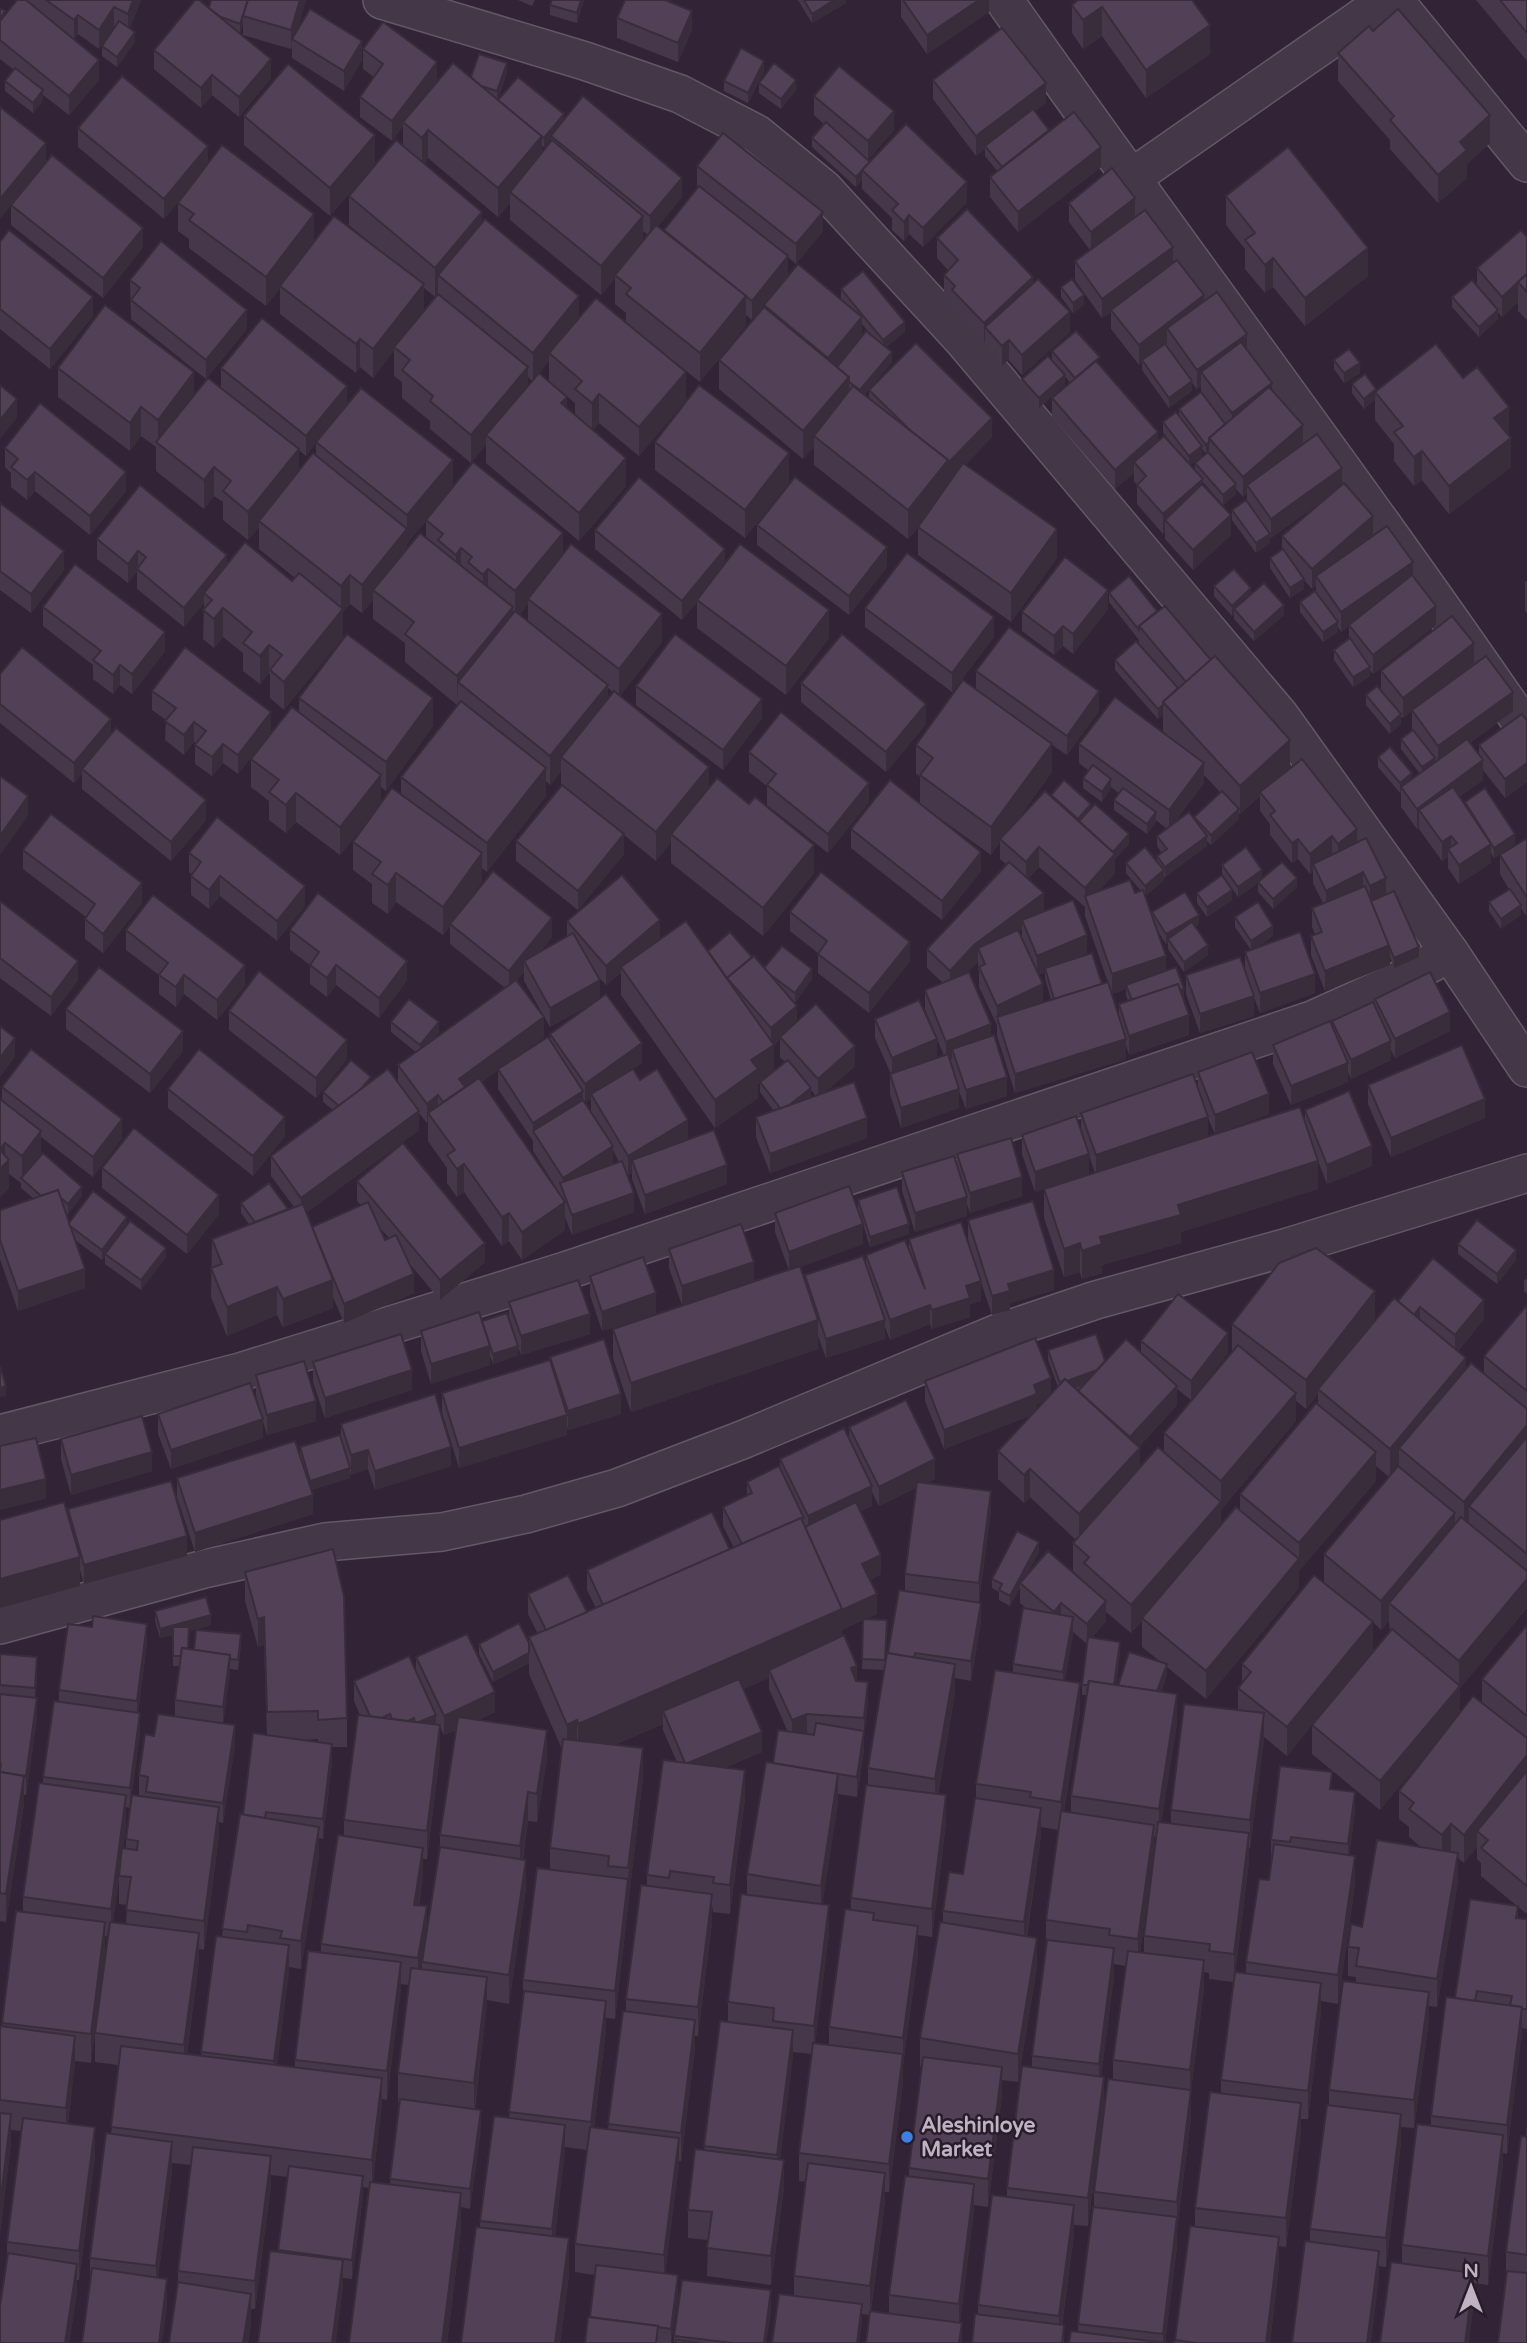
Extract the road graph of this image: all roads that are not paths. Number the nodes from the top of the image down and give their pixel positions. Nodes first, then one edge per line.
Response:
1 (382, 0) edge
2 (1004, 0) edge
3 (1387, 0) edge
4 (1394, 0) edge
5 (1527, 163) edge
6 (1130, 179) junction
7 (1527, 731) edge
8 (1450, 953) junction
9 (1527, 1068) edge
10 (1527, 1173) edge
11 (0, 1434) edge
12 (0, 1625) edge

1 - 8 street
2 - 6 street
3 - 6 street
4 - 5 street
6 - 7 street
8 - 9 street
8 - 11 street
10 - 12 street

